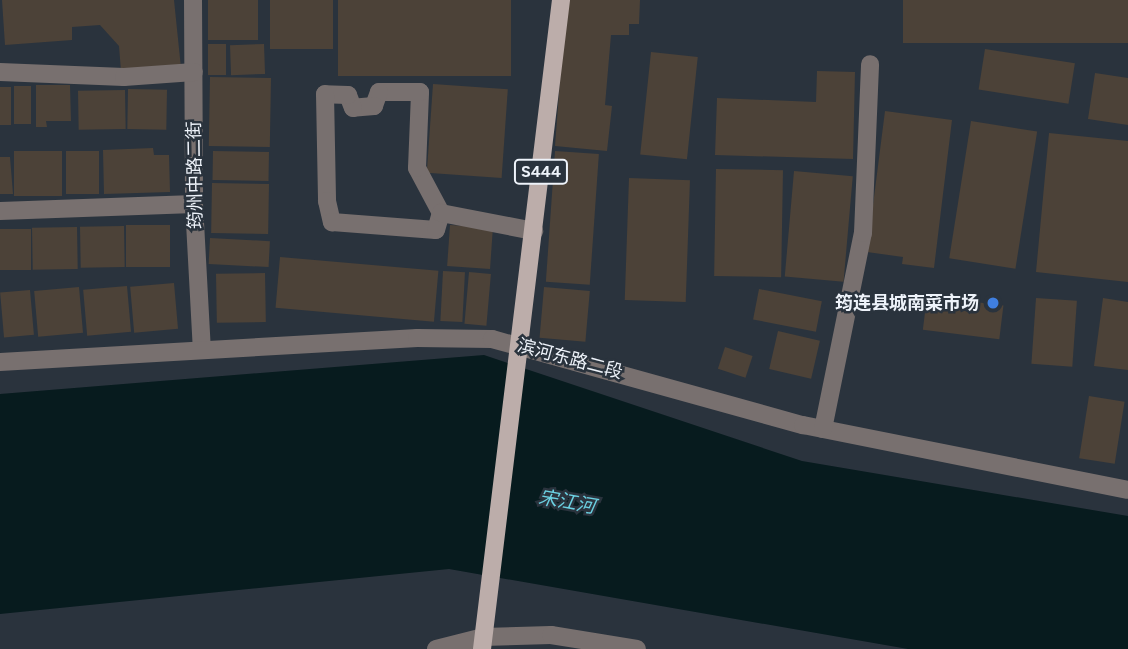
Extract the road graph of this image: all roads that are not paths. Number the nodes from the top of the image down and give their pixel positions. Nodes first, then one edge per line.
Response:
1 (193, 0) edge
2 (561, 0) edge
3 (870, 64) dead end
4 (0, 72) edge
5 (194, 72) junction
6 (194, 204) junction
7 (0, 211) edge
8 (441, 212) junction
9 (534, 230) junction
10 (519, 344) junction
11 (202, 350) junction
12 (0, 362) edge
13 (823, 429) junction
14 (1128, 490) edge
15 (482, 643) edge
16 (436, 649) edge
17 (637, 649) edge

1 - 5 street, 筠州中路二街
2 - 9 main road, S444
3 - 13 street
4 - 5 street
5 - 6 street, 筠州中路二街
6 - 7 street
6 - 11 street, 筠州中路二街
8 - 8 street
8 - 9 street
9 - 10 main road, S444
10 - 11 street, 滨河东路二段
10 - 13 street, 滨河东路二段
10 - 15 main road, S444
11 - 12 street, 滨河东路二段
13 - 14 street, 滨河东路二段
15 - 16 street
15 - 17 street

